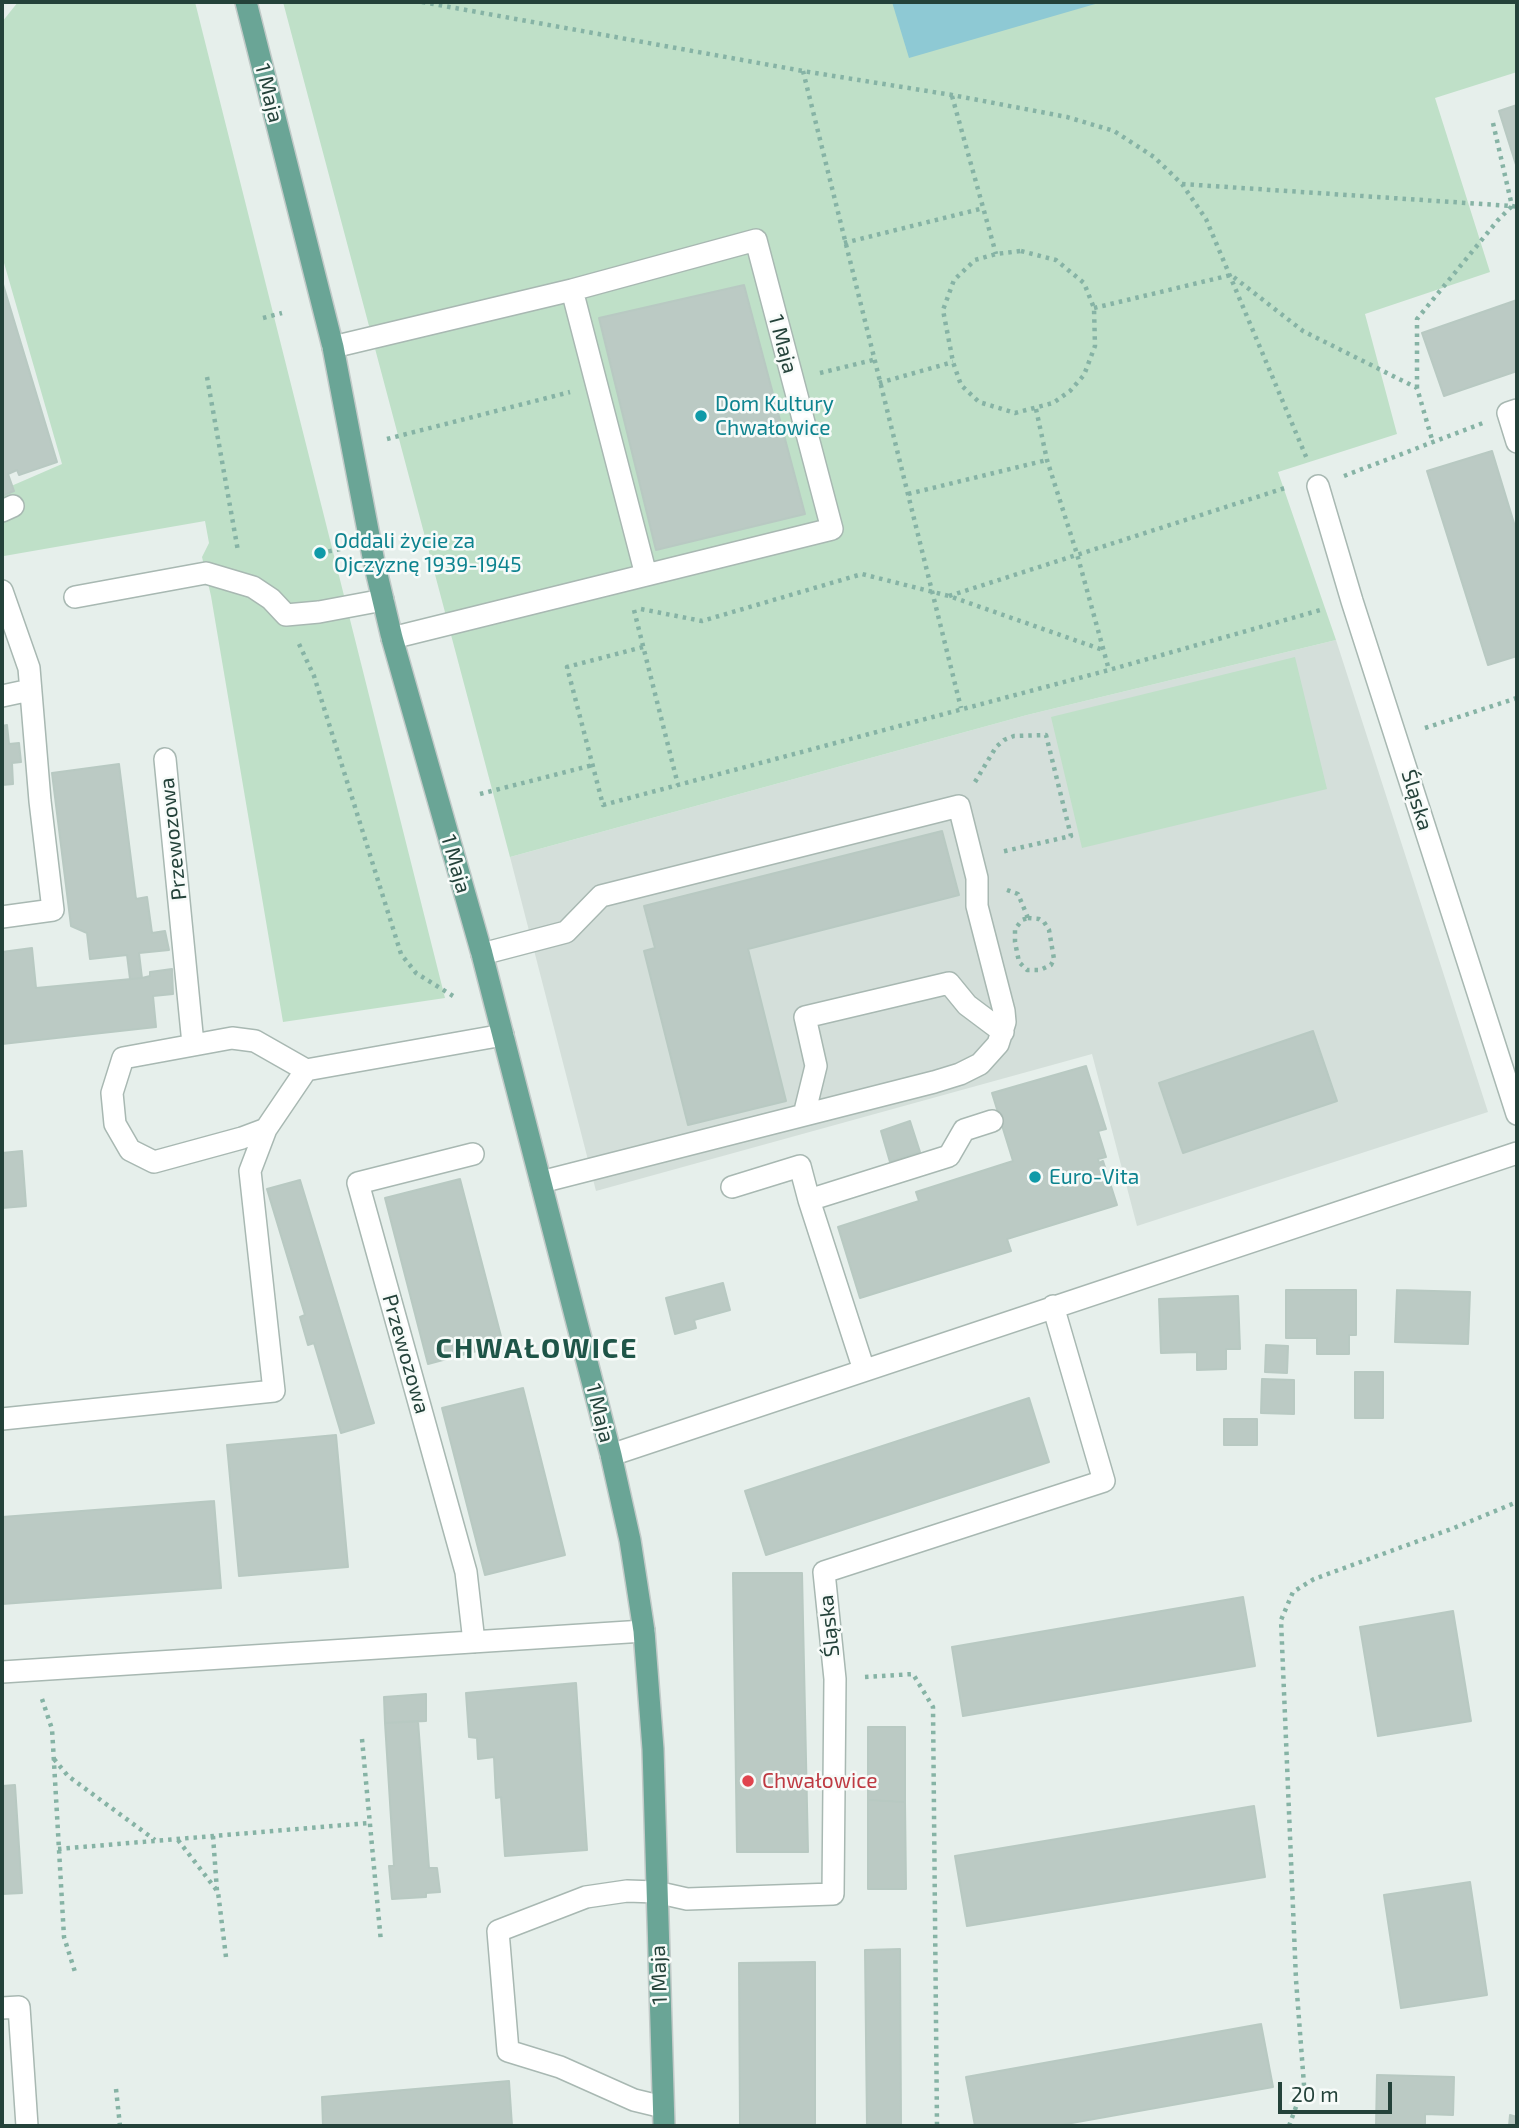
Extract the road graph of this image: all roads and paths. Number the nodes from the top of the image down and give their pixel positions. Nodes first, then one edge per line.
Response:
1 (246, 2) edge
2 (422, 2) edge
3 (803, 71) junction
4 (952, 95) junction
5 (1493, 123) dead end
6 (1182, 184) junction
7 (1515, 207) edge
8 (984, 208) junction
9 (844, 243) junction
10 (996, 254) junction
11 (1231, 275) junction
12 (572, 290) junction
13 (1094, 308) junction
14 (282, 313) dead end
15 (263, 318) dead end
16 (333, 347) junction
17 (873, 360) junction
18 (953, 362) junction
19 (207, 377) dead end
20 (792, 380) junction
21 (879, 383) junction
22 (598, 385) junction
23 (1417, 387) junction
24 (1036, 409) junction
25 (1512, 412) edge
26 (387, 439) dead end
27 (1517, 442) edge
28 (1433, 443) junction
29 (1047, 460) junction
30 (1318, 486) junction
31 (908, 494) junction
32 (341, 549) dead end
33 (320, 553) dead end
34 (1077, 554) junction
35 (646, 575) junction
36 (253, 587) junction
37 (2, 591) edge
38 (931, 591) junction
39 (948, 596) junction
40 (75, 597) dead end
41 (383, 600) junction
42 (1352, 601) junction
43 (286, 615) junction
44 (392, 638) junction
45 (643, 647) junction
46 (1104, 650) junction
47 (1109, 670) junction
48 (30, 691) junction
49 (2, 696) edge
50 (1517, 698) edge
51 (961, 708) junction
52 (1397, 737) junction
53 (991, 757) dead end
54 (165, 759) dead end
55 (593, 765) junction
56 (678, 785) junction
57 (480, 794) dead end
58 (1012, 850) dead end
59 (1018, 894) dead end
60 (2, 917) edge
61 (1028, 918) junction
62 (482, 954) junction
63 (453, 996) dead end
64 (1003, 1032) junction
65 (503, 1035) junction
66 (193, 1044) junction
67 (306, 1070) junction
68 (1517, 1114) edge
69 (804, 1115) junction
70 (992, 1121) dead end
71 (266, 1129) junction
72 (1517, 1153) edge
73 (473, 1154) dead end
74 (541, 1182) junction
75 (732, 1186) dead end
76 (809, 1200) junction
77 (1053, 1306) junction
78 (864, 1370) junction
79 (2, 1419) edge
80 (611, 1455) junction
81 (1517, 1502) edge
82 (644, 1631) junction
83 (474, 1642) junction
84 (41, 1670) junction
85 (2, 1672) edge
86 (835, 1679) junction
87 (362, 1739) dead end
88 (54, 1759) junction
89 (369, 1823) junction
90 (213, 1836) junction
91 (177, 1839) junction
92 (156, 1841) junction
93 (58, 1849) junction
94 (218, 1892) junction
95 (656, 1892) junction
96 (381, 1942) dead end
97 (226, 1957) dead end
98 (75, 1972) dead end
99 (2, 2008) edge
100 (117, 2089) dead end
101 (664, 2117) edge
102 (27, 2126) edge
103 (120, 2126) edge
104 (937, 2126) edge
105 (1289, 2126) edge

1 - 16 main road, 1 Maja
2 - 3 path
3 - 4 path
3 - 9 path
4 - 6 path
4 - 8 path
5 - 7 path
6 - 7 path
6 - 11 path
7 - 23 path
8 - 9 path
8 - 10 path
9 - 17 path
10 - 13 path
10 - 18 path
11 - 13 path
11 - 23 path
11 - 30 path
12 - 16 street, 1 Maja
12 - 20 street, 1 Maja
12 - 22 street
13 - 24 path
14 - 15 path
16 - 41 main road, 1 Maja
17 - 20 path
17 - 21 path
18 - 21 path
18 - 24 path
19 - 36 path
20 - 35 street, 1 Maja
21 - 31 path
22 - 26 path
22 - 35 street
23 - 28 path
24 - 29 path
25 - 27 street
25 - 28 path
28 - 30 path
29 - 31 path
29 - 34 path
30 - 34 path
30 - 42 street, Śląska
31 - 38 path
32 - 33 path
34 - 39 path
34 - 46 path
35 - 44 street, 1 Maja
36 - 40 street
36 - 43 street
37 - 48 street
38 - 39 path
38 - 45 path
38 - 51 path
39 - 46 path
41 - 43 street
41 - 44 main road, 1 Maja
42 - 47 path
42 - 52 street, Śląska
43 - 63 path
44 - 62 main road, 1 Maja
45 - 55 path
45 - 56 path
46 - 47 path
47 - 51 path
48 - 49 street
48 - 60 street
50 - 52 path
51 - 56 path
52 - 68 street, Śląska
53 - 58 path
54 - 66 street, Przewozowa
55 - 56 path
55 - 57 path
59 - 61 path
61 - 61 path
62 - 64 street
62 - 65 main road, 1 Maja
64 - 69 street
64 - 69 street
65 - 67 street
65 - 74 main road, 1 Maja
66 - 67 street
66 - 71 street
67 - 71 street
69 - 74 street
70 - 76 street
71 - 79 street
72 - 77 street
73 - 83 street, Przewozowa
74 - 80 main road, 1 Maja
75 - 76 street
76 - 78 street
77 - 78 street
77 - 86 street, Śląska
78 - 80 street
80 - 82 main road, 1 Maja
81 - 105 path
82 - 83 street
82 - 95 main road, 1 Maja
83 - 84 street
84 - 85 street
84 - 88 path
86 - 95 street, Śląska
86 - 104 path
87 - 89 path
88 - 92 path
88 - 93 path
89 - 90 path
89 - 96 path
90 - 91 path
90 - 94 path
91 - 92 path
91 - 94 path
92 - 93 path
93 - 98 path
94 - 97 path
95 - 101 main road, 1 Maja
95 - 101 street
99 - 102 street
100 - 103 path

